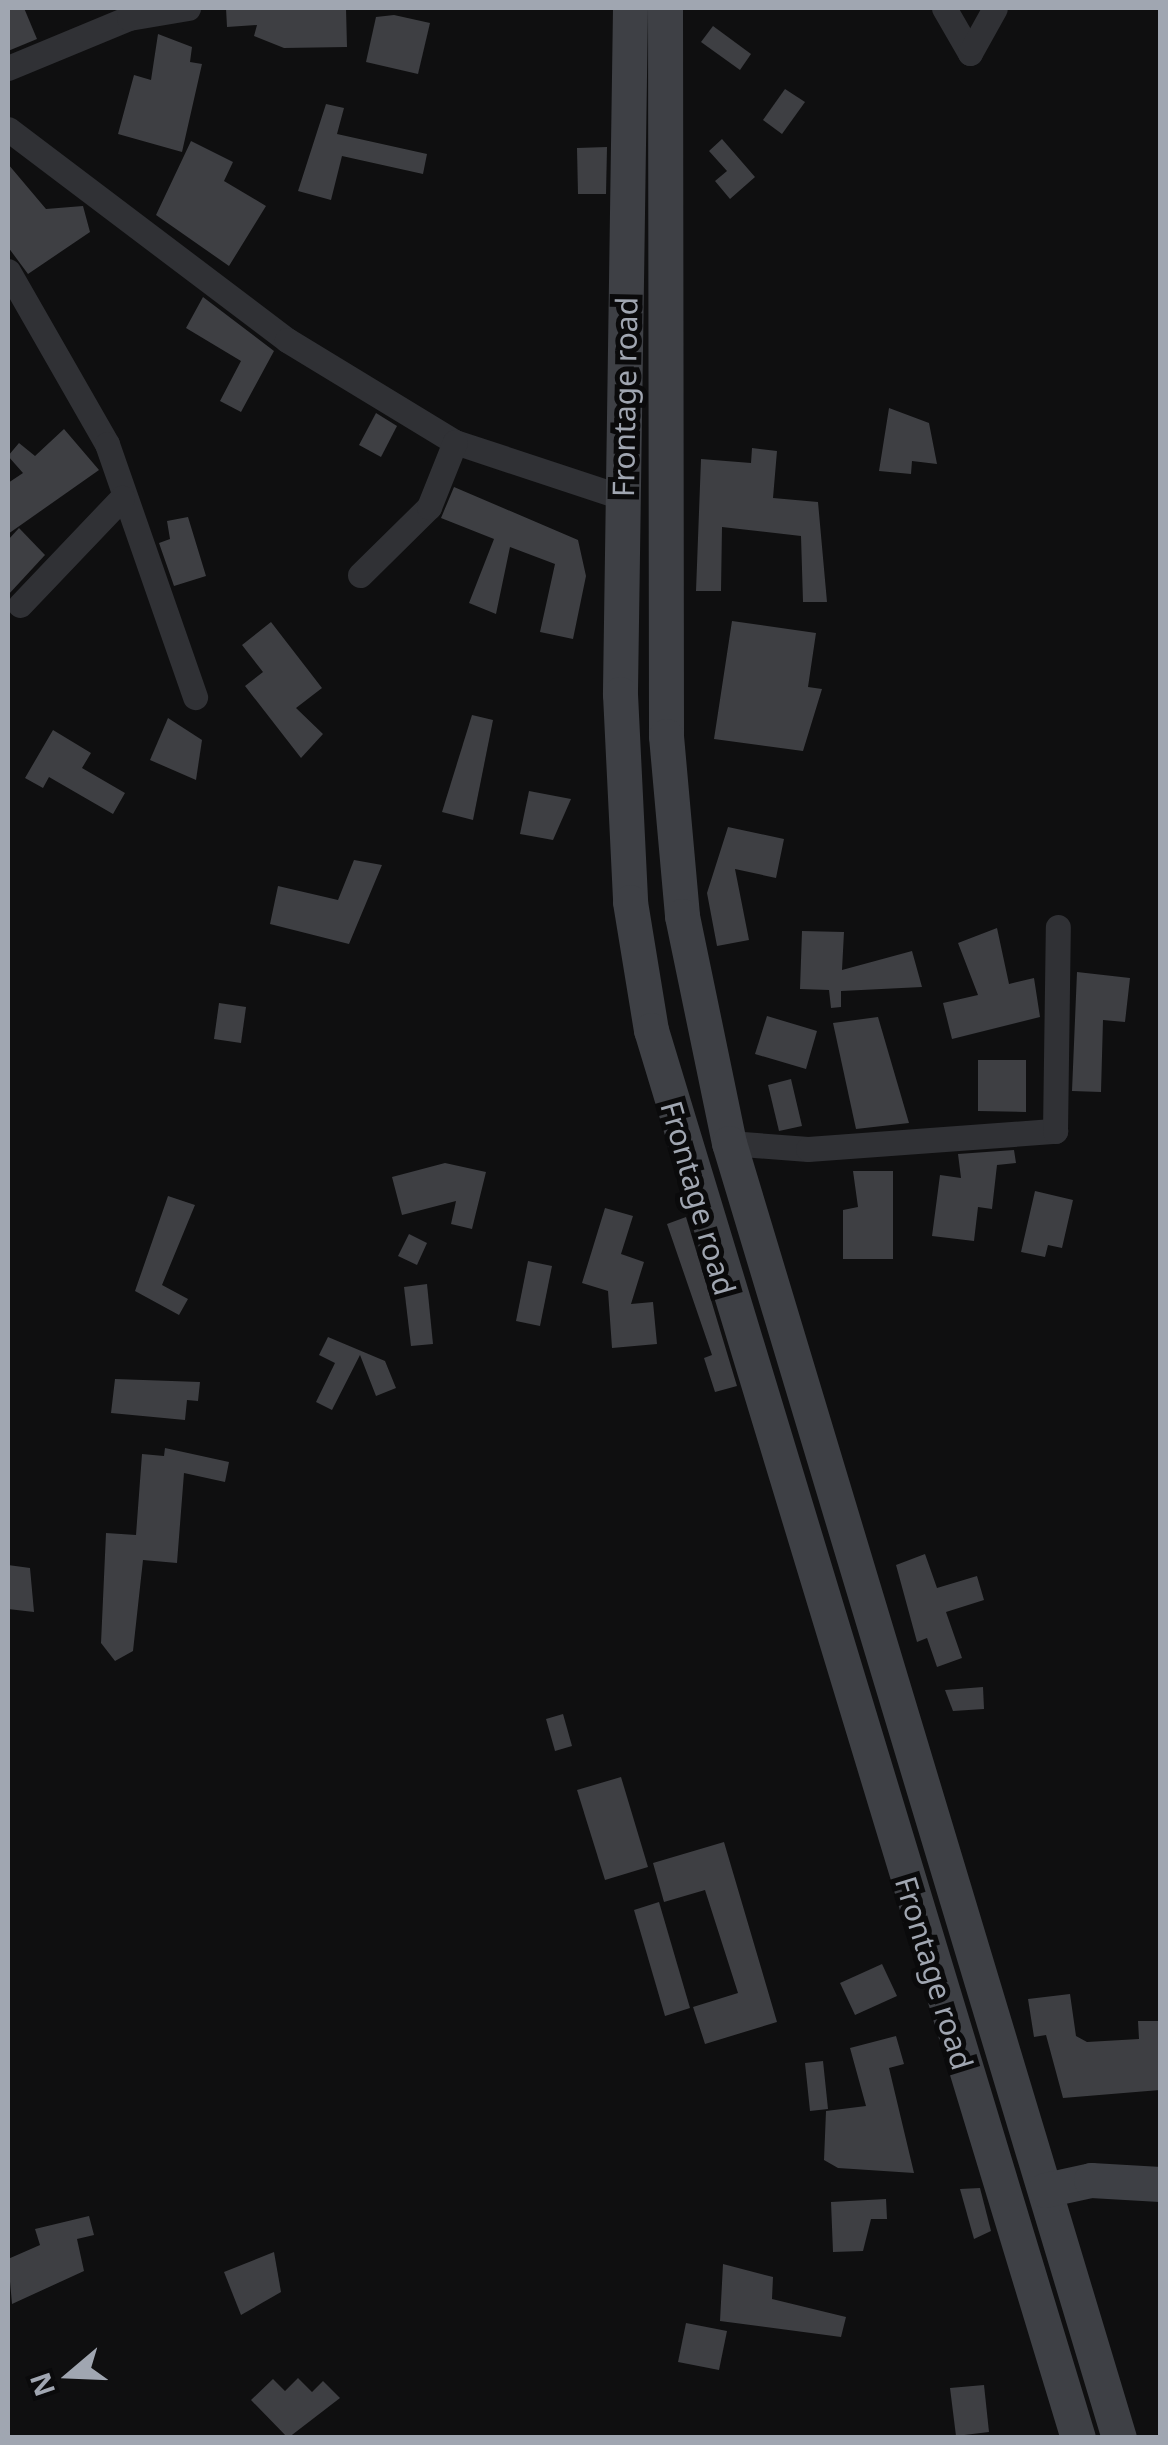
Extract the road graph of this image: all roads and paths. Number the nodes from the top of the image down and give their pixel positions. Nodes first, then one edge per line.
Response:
1 (188, 8) edge
2 (630, 8) edge
3 (665, 8) edge
4 (944, 8) edge
5 (995, 8) edge
6 (8, 68) edge
7 (8, 129) edge
8 (8, 271) edge
9 (456, 442) junction
10 (122, 498) junction
11 (624, 498) junction
12 (360, 574) dead end
13 (20, 605) dead end
14 (195, 697) dead end
15 (1058, 928) dead end
16 (712, 1076) junction
17 (666, 1088) junction
18 (730, 1143) junction
19 (1160, 2184) edge
20 (1045, 2190) junction
21 (1078, 2438) edge
22 (1118, 2438) edge

1 - 6 street
2 - 11 main road, Frontage road
3 - 16 main road
4 - 5 street
7 - 9 street
8 - 10 street
9 - 11 street
9 - 12 street
10 - 13 street
10 - 14 street
11 - 17 main road, Frontage road
15 - 18 street
16 - 17 main road
16 - 18 main road
17 - 21 main road, Frontage road
18 - 20 main road
19 - 20 main road
20 - 22 main road

